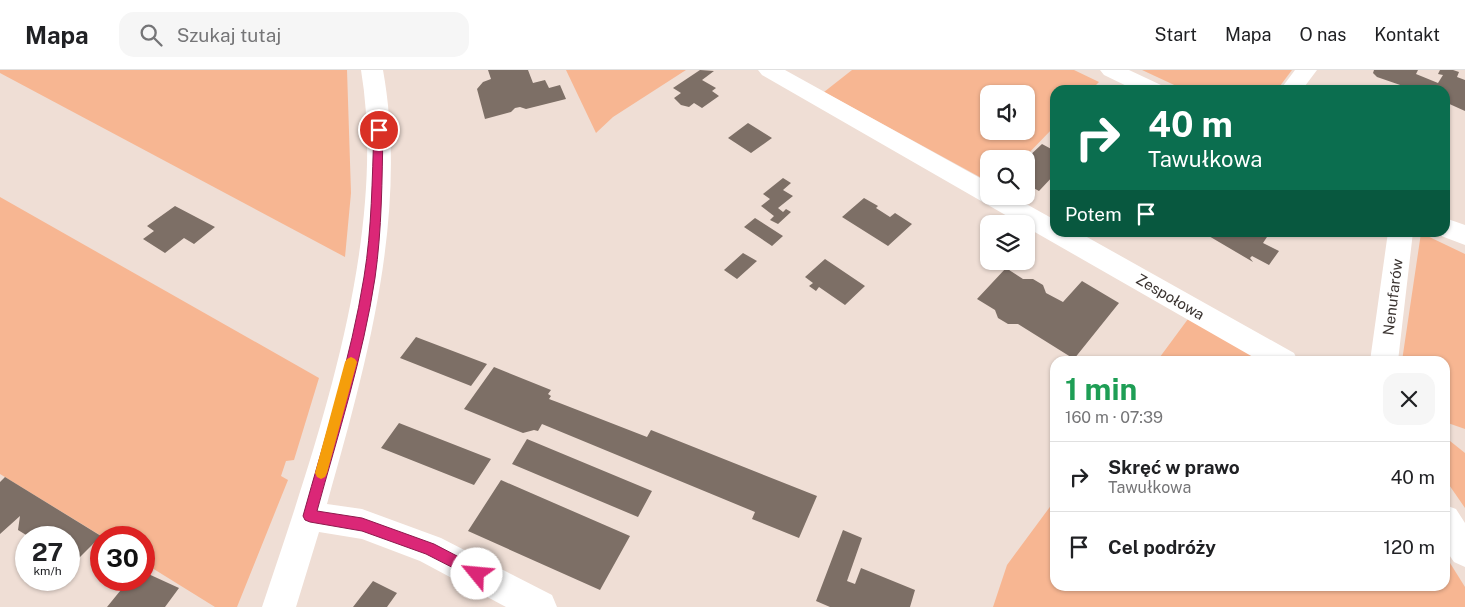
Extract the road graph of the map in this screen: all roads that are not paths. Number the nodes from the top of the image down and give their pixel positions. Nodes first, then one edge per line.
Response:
1 (372, 70) edge
2 (769, 70) edge
3 (1111, 70) edge
4 (1306, 70) edge
5 (1142, 85) edge
6 (1295, 85) edge
7 (980, 189) edge
8 (1008, 205) edge
9 (1050, 229) edge
10 (1450, 229) edge
11 (1465, 236) edge
12 (1065, 237) edge
13 (1400, 237) edge
14 (1275, 356) edge
15 (1385, 356) edge
16 (310, 516) junction
17 (1450, 528) edge
18 (1465, 551) edge
19 (279, 607) edge
20 (540, 607) edge

1 - 16 street
2 - 7 street
3 - 5 street
4 - 6 street
8 - 9 street, Zespołowa
10 - 11 street
12 - 14 street, Zespołowa
13 - 15 street, Nenufarów
16 - 19 street
16 - 20 street
17 - 18 street

